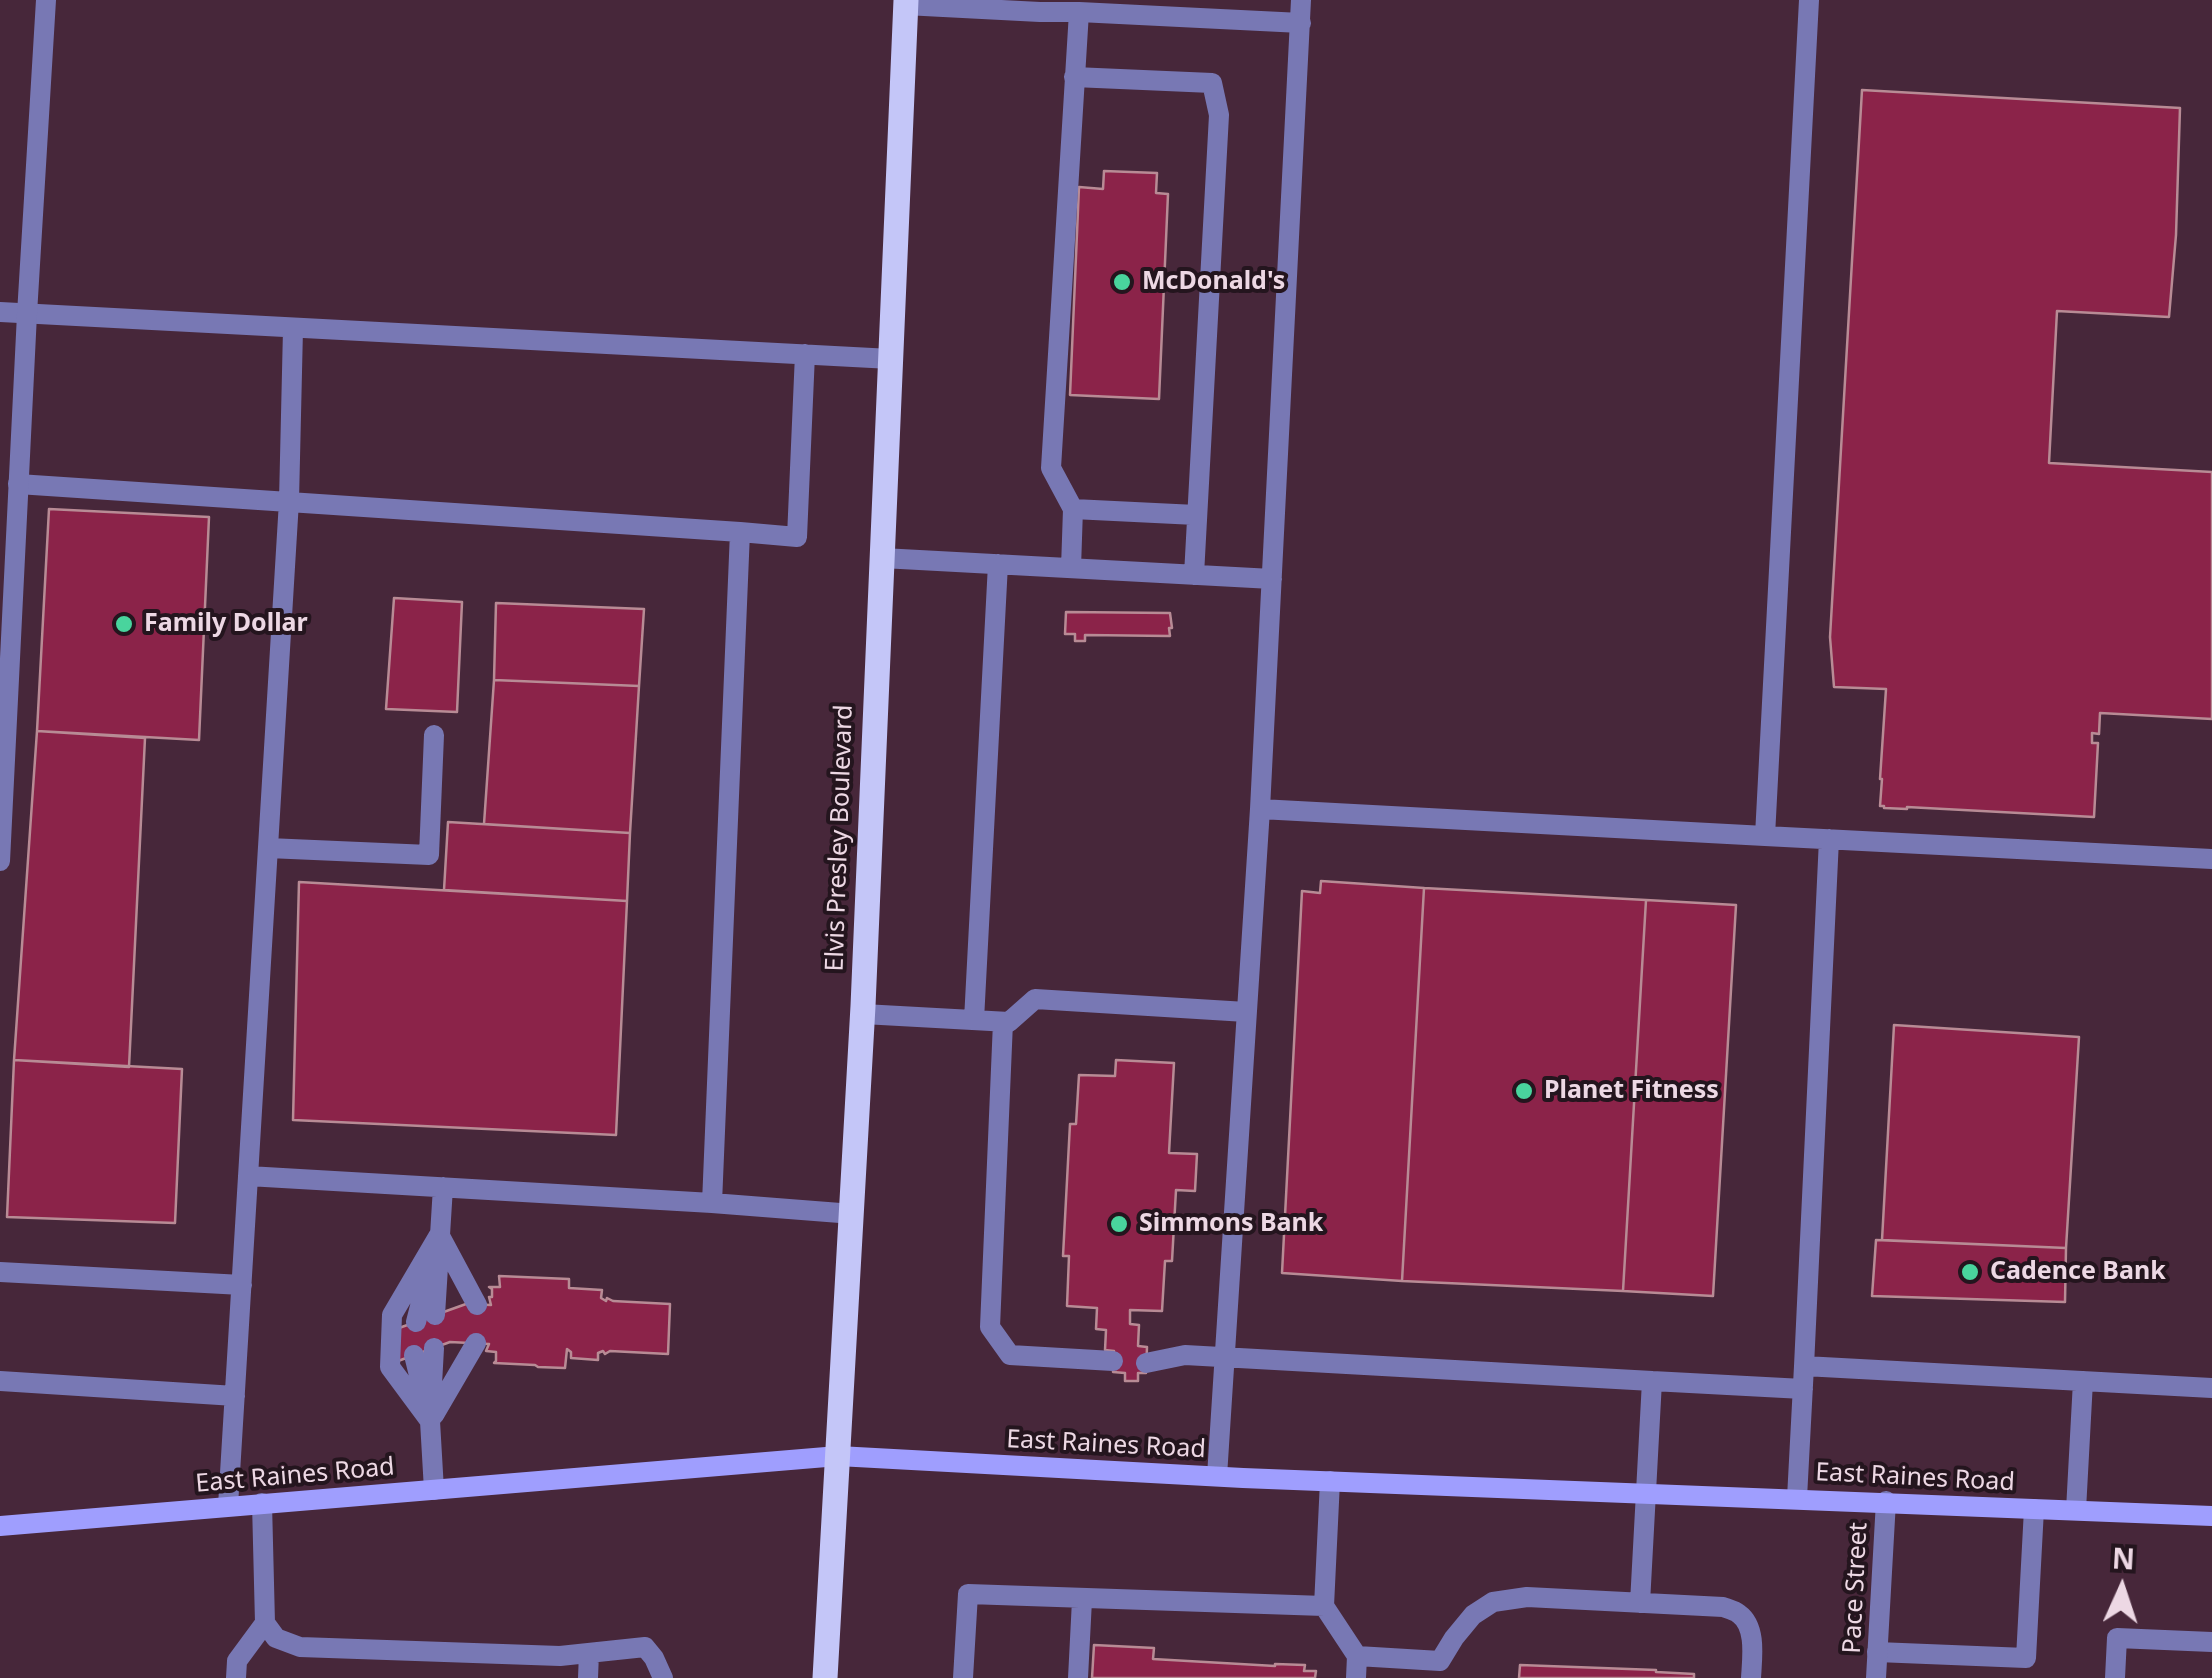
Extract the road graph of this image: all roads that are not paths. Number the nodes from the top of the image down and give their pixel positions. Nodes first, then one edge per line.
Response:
1 (46, 0) edge
2 (1302, 0) edge
3 (1809, 0) edge
4 (906, 2) edge
5 (1040, 6) edge
6 (1079, 12) junction
7 (1301, 23) junction
8 (1074, 77) junction
9 (0, 312) edge
10 (27, 314) junction
11 (293, 329) junction
12 (805, 354) junction
13 (891, 358) junction
14 (18, 484) junction
15 (289, 501) junction
16 (1074, 509) junction
17 (1196, 516) junction
18 (740, 532) junction
19 (882, 558) junction
20 (998, 564) junction
21 (1071, 568) junction
22 (1194, 575) junction
23 (1272, 579) junction
24 (434, 735) dead end
25 (1260, 810) junction
26 (1765, 836) junction
27 (1828, 839) junction
28 (268, 848) junction
29 (2212, 859) edge
30 (0, 862) edge
31 (1246, 1012) junction
32 (863, 1014) junction
33 (974, 1020) junction
34 (1003, 1022) junction
35 (248, 1176) junction
36 (444, 1188) junction
37 (712, 1204) junction
38 (853, 1214) junction
39 (439, 1234) junction
40 (0, 1272) edge
41 (242, 1285) junction
42 (468, 1306) dead end
43 (425, 1319) dead end
44 (468, 1343) dead end
45 (424, 1352) dead end
46 (1224, 1356) junction
47 (1114, 1361) dead end
48 (1146, 1362) dead end
49 (1804, 1366) junction
50 (0, 1381) edge
51 (1652, 1381) junction
52 (2083, 1381) junction
53 (2212, 1388) edge
54 (1803, 1389) junction
55 (235, 1396) junction
56 (430, 1421) junction
57 (838, 1456) junction
58 (1217, 1476) junction
59 (1330, 1481) junction
60 (434, 1490) junction
61 (1644, 1492) junction
62 (1797, 1498) junction
63 (1886, 1502) junction
64 (262, 1503) junction
65 (228, 1506) junction
66 (2034, 1508) junction
67 (2076, 1510) junction
68 (2212, 1516) edge
69 (0, 1526) edge
70 (1082, 1600) junction
71 (1640, 1603) junction
72 (1324, 1606) junction
73 (264, 1623) junction
74 (2212, 1642) edge
75 (1877, 1652) junction
76 (589, 1653) junction
77 (1357, 1656) junction
78 (1440, 1670) edge
79 (236, 1678) edge
80 (588, 1678) edge
81 (663, 1678) edge
82 (826, 1678) edge
83 (964, 1678) edge
84 (1078, 1678) edge
85 (1356, 1678) edge
86 (1752, 1678) edge
87 (1876, 1678) edge
88 (2115, 1678) edge

1 - 10 street
2 - 7 street
3 - 26 street
4 - 5 street
4 - 13 main road, Elvis Presley Boulevard
5 - 6 street
6 - 7 street
6 - 8 street
7 - 23 street
8 - 16 street
8 - 17 street
9 - 10 street
10 - 11 street
10 - 14 street
11 - 12 street
11 - 15 street
12 - 13 street
12 - 18 street
13 - 19 main road, Elvis Presley Boulevard
14 - 15 street
14 - 30 street
15 - 18 street
15 - 28 street
16 - 17 street
16 - 21 street
17 - 22 street
18 - 37 street
19 - 20 street
19 - 32 main road, Elvis Presley Boulevard
20 - 21 street
20 - 33 street
21 - 22 street
22 - 23 street
23 - 25 street
24 - 28 street
25 - 26 street
25 - 31 street
26 - 27 street
27 - 29 street
27 - 49 street
28 - 35 street
31 - 34 street
31 - 46 street
32 - 33 street
32 - 38 main road, Elvis Presley Boulevard
33 - 34 street
34 - 47 street
35 - 36 street
35 - 41 street
36 - 37 street
36 - 39 street
37 - 38 street
38 - 57 main road, Elvis Presley Boulevard
39 - 42 street
39 - 43 street
39 - 56 street
40 - 41 street
41 - 55 street
44 - 56 street
45 - 56 street
46 - 48 street
46 - 51 street
46 - 58 street
49 - 52 street
49 - 54 street
50 - 55 street
51 - 54 street
51 - 61 street
52 - 53 street
52 - 67 street
54 - 62 street
55 - 65 street
56 - 60 street
57 - 58 main road, East Raines Road
57 - 60 main road, East Raines Road
57 - 82 main road, Elvis Presley Boulevard
58 - 59 main road, East Raines Road
59 - 61 main road, East Raines Road
59 - 72 street
60 - 64 main road, East Raines Road
61 - 62 main road, East Raines Road
61 - 71 street
62 - 63 main road, East Raines Road
63 - 66 main road, East Raines Road
63 - 75 street, Pace Street
64 - 65 main road, East Raines Road
64 - 73 street
65 - 69 main road, East Raines Road
66 - 67 main road, East Raines Road
66 - 75 street
67 - 68 main road, East Raines Road
70 - 72 street
70 - 83 street
70 - 84 street
71 - 78 street
71 - 86 street
72 - 77 street
73 - 76 street
73 - 79 street
74 - 88 street
75 - 87 street, Pace Street
76 - 80 street
76 - 81 street
77 - 78 street
77 - 85 street

